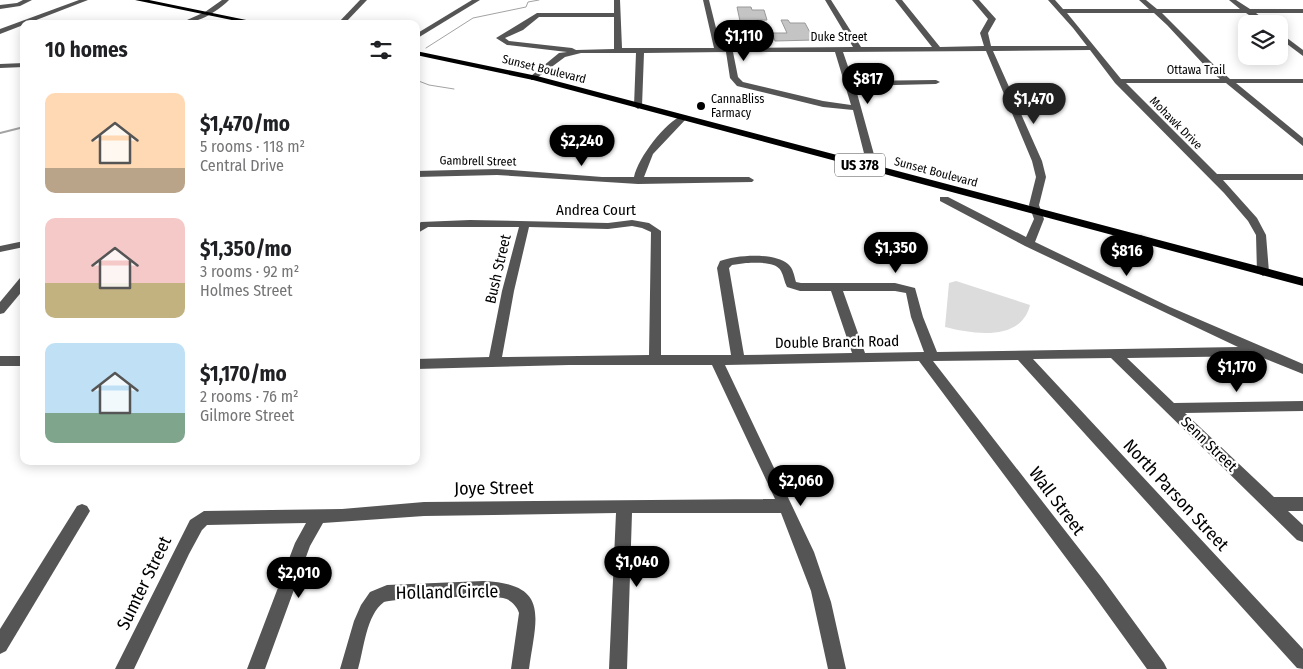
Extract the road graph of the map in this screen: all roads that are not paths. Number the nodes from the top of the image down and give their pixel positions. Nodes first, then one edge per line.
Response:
1 (30, 0) edge
2 (85, 0) edge
3 (138, 0) edge
4 (226, 0) edge
5 (364, 0) edge
6 (470, 0) edge
7 (477, 0) edge
8 (617, 0) edge
9 (706, 0) edge
10 (828, 0) edge
11 (898, 0) edge
12 (976, 0) edge
13 (1051, 0) edge
14 (1142, 0) edge
15 (1232, 0) edge
16 (0, 7) edge
17 (1063, 11) junction
18 (1156, 11) junction
19 (1248, 11) junction
20 (1303, 11) edge
21 (206, 13) junction
22 (618, 15) junction
23 (1254, 15) edge
24 (32, 20) edge
25 (190, 20) edge
26 (242, 20) edge
27 (344, 20) edge
28 (20, 24) edge
29 (420, 30) edge
30 (0, 32) edge
31 (420, 35) edge
32 (1288, 42) edge
33 (858, 48) junction
34 (937, 48) junction
35 (990, 48) junction
36 (1092, 48) junction
37 (729, 49) junction
38 (838, 49) junction
39 (618, 50) junction
40 (640, 50) junction
41 (718, 50) junction
42 (581, 51) junction
43 (420, 54) edge
44 (1303, 54) edge
45 (20, 65) edge
46 (0, 66) edge
47 (534, 78) junction
48 (1118, 81) junction
49 (1228, 81) junction
50 (1303, 81) edge
51 (936, 82) dead end
52 (850, 84) junction
53 (638, 106) junction
54 (856, 108) junction
55 (684, 118) junction
56 (1303, 143) edge
57 (873, 169) junction
58 (420, 174) edge
59 (1213, 177) junction
60 (1303, 177) edge
61 (749, 180) dead end
62 (638, 181) junction
63 (944, 198) dead end
64 (1036, 211) junction
65 (525, 224) junction
66 (420, 228) edge
67 (1029, 244) junction
68 (20, 245) edge
69 (0, 249) edge
70 (1263, 272) junction
71 (1303, 282) edge
72 (20, 287) edge
73 (836, 287) junction
74 (0, 310) edge
75 (1258, 351) junction
76 (1114, 353) junction
77 (1020, 354) junction
78 (928, 357) junction
79 (860, 358) junction
80 (655, 360) junction
81 (716, 360) junction
82 (738, 360) junction
83 (0, 361) edge
84 (20, 361) edge
85 (495, 362) junction
86 (420, 364) edge
87 (1303, 369) edge
88 (1303, 406) edge
89 (1172, 408) junction
90 (1271, 504) junction
91 (1303, 504) edge
92 (624, 506) junction
93 (784, 506) junction
94 (82, 511) dead end
95 (318, 517) junction
96 (204, 518) joint
97 (1303, 535) edge
98 (0, 645) edge
99 (1303, 662) edge
100 (124, 669) edge
101 (256, 669) edge
102 (349, 669) edge
103 (520, 669) edge
104 (618, 669) edge
105 (837, 669) edge
106 (1158, 669) edge

1 - 16 street
2 - 24 street
3 - 21 main road
4 - 21 street
5 - 27 street
6 - 29 street
7 - 31 street
8 - 22 street
9 - 41 street
10 - 33 street
11 - 34 street
12 - 35 street
13 - 17 street, Mohawk Drive
14 - 18 street
15 - 19 street
17 - 18 street
17 - 36 street, Mohawk Drive
18 - 19 street
18 - 49 street
19 - 20 street
19 - 23 street
21 - 25 street
21 - 26 main road
22 - 39 street
22 - 42 street
28 - 30 street
32 - 44 street
33 - 34 street, Duke Street
33 - 38 street, Duke Street
34 - 35 street, Duke Street
35 - 36 street, Duke Street
35 - 64 street
36 - 48 street, Mohawk Drive
37 - 38 street, Duke Street
37 - 41 street, Duke Street
37 - 54 street
38 - 52 street
39 - 40 street, Duke Street
39 - 42 street, Duke Street
40 - 41 street, Duke Street
40 - 53 street
42 - 47 street, Duke Street
43 - 47 main road, Sunset Boulevard / US 378
45 - 46 street
47 - 53 main road, Sunset Boulevard / US 378
48 - 49 street, Ottawa Trail
48 - 59 street, Mohawk Drive
49 - 50 street, Ottawa Trail
49 - 56 street
51 - 52 street
52 - 54 street
53 - 55 main road, Sunset Boulevard / US 378
54 - 57 street
55 - 57 main road, Sunset Boulevard / US 378
55 - 62 street
57 - 64 main road, Sunset Boulevard / US 378
58 - 62 street, Gambrell Street
59 - 60 street
59 - 70 street, Mohawk Drive
61 - 62 street, Gambrell Street
63 - 67 street
64 - 67 street
64 - 70 main road, Sunset Boulevard / US 378
65 - 66 street, Bush Street
65 - 80 street, Andrea Court
65 - 85 street, Bush Street
67 - 75 street
68 - 69 street
70 - 71 main road, Sunset Boulevard / US 378
72 - 74 street
73 - 78 street, Wall Street
73 - 79 street
73 - 82 street
75 - 76 street, Double Branch Road
75 - 87 street
76 - 77 street, Double Branch Road
76 - 89 street, Senn Street
77 - 78 street, Double Branch Road
77 - 99 street, North Parson Street
78 - 79 street, Double Branch Road
78 - 106 street, Wall Street
79 - 82 street, Double Branch Road
80 - 81 street, Double Branch Road
80 - 85 street, Double Branch Road
81 - 82 street, Double Branch Road
81 - 93 street
83 - 84 street
85 - 86 street, Double Branch Road
88 - 89 street
89 - 90 street, Senn Street
90 - 91 street
90 - 97 street, Senn Street
92 - 93 street, Joye Street
92 - 95 street, Joye Street
92 - 104 street
93 - 105 street
94 - 98 street
95 - 96 street, Joye Street
95 - 101 street
96 - 100 street, Sumter Street
102 - 103 street, Holland Circle

